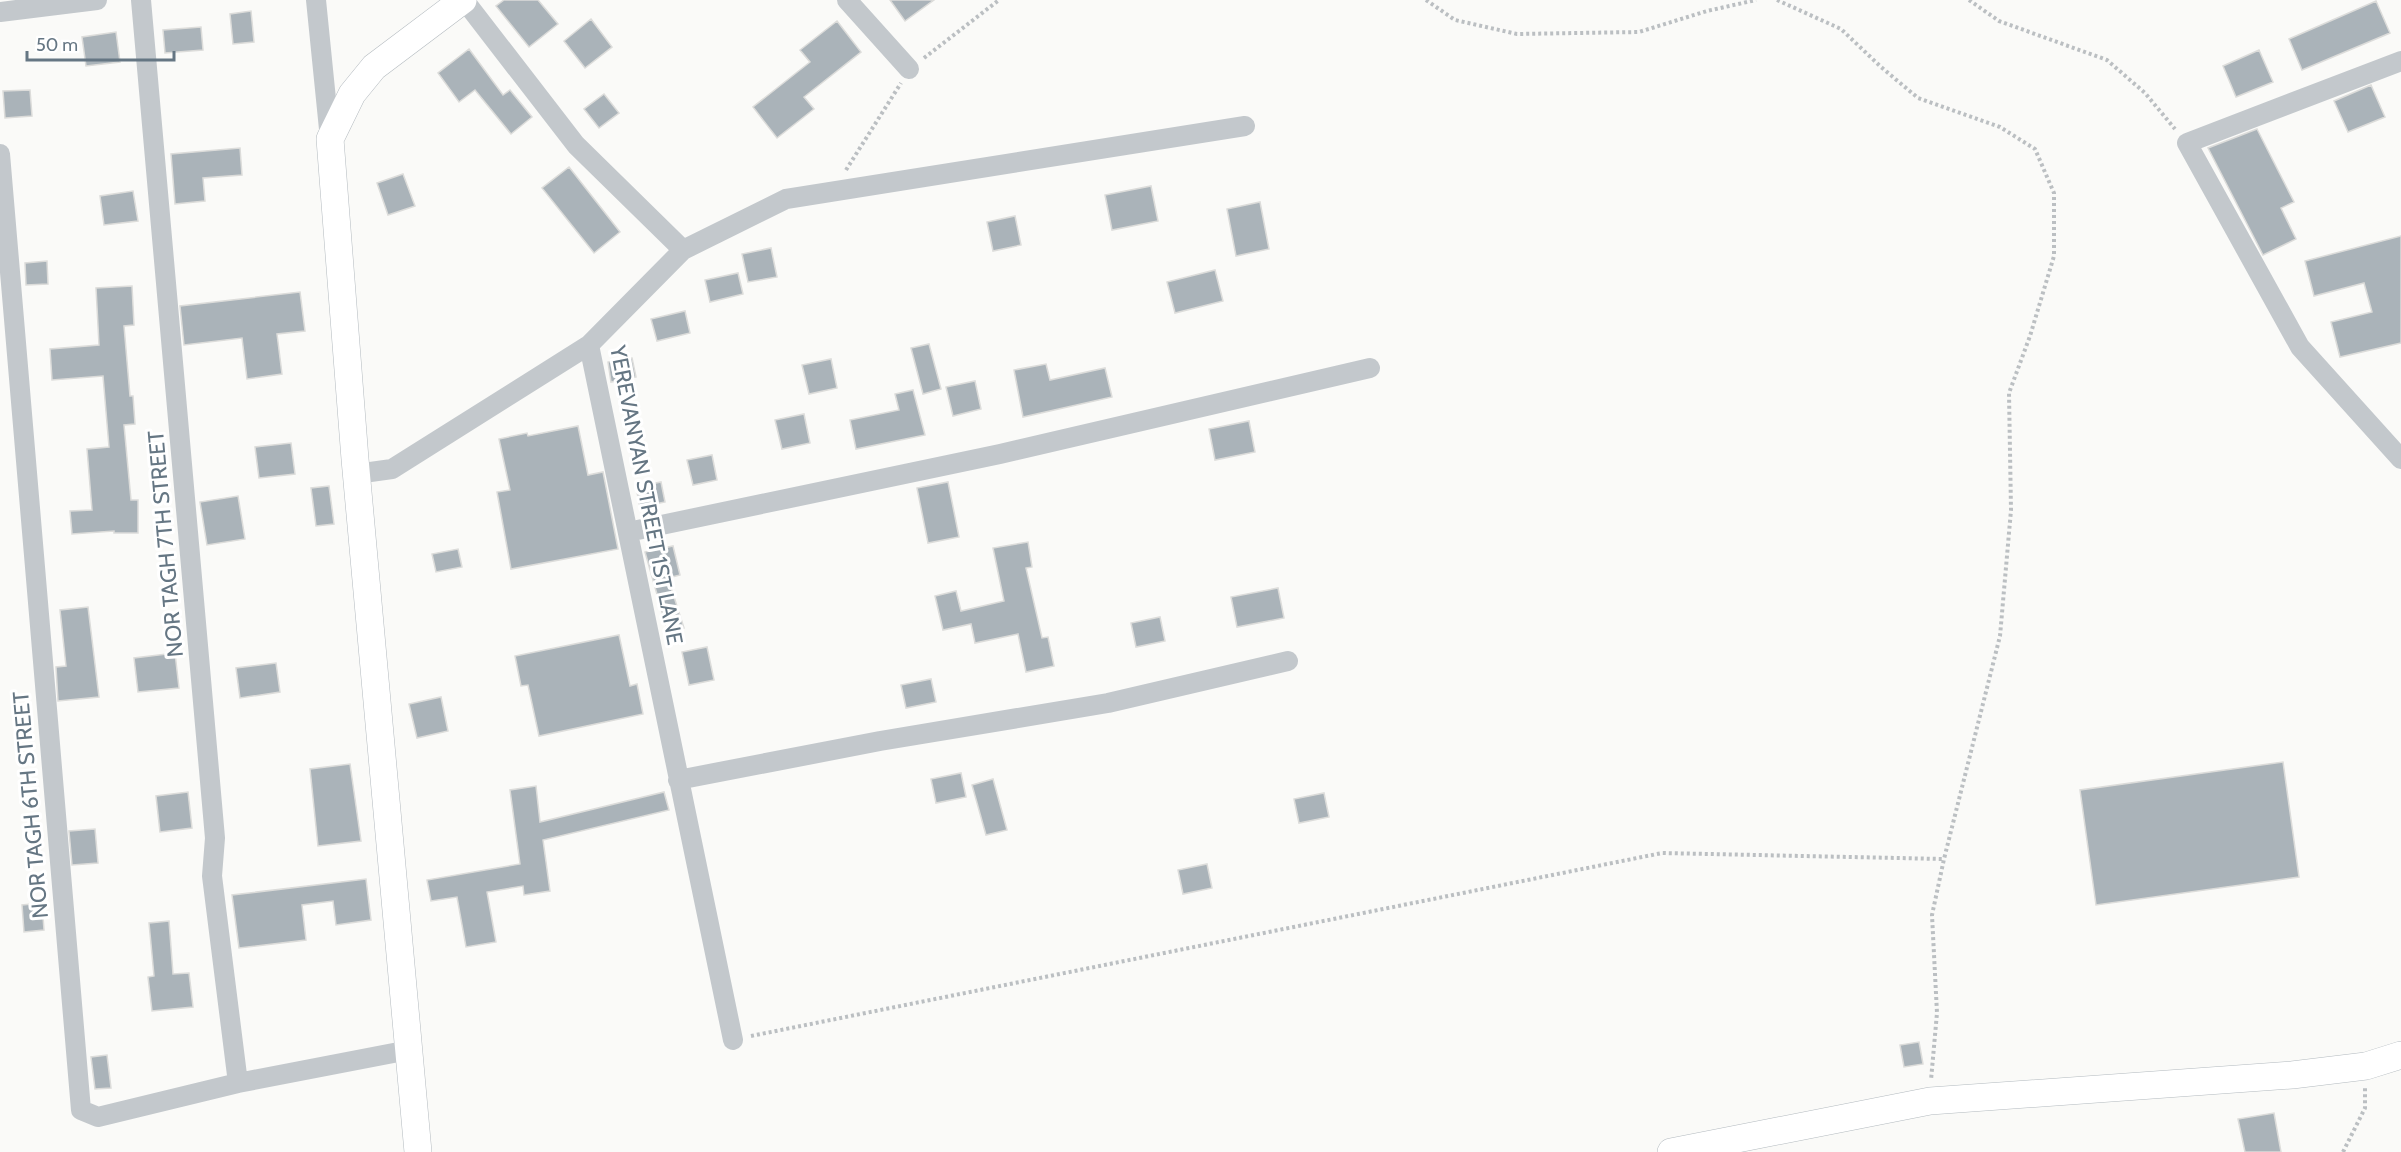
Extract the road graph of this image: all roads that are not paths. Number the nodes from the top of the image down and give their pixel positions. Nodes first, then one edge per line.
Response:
1 (97, 0) edge
2 (141, 0) edge
3 (316, 0) edge
4 (464, 0) edge
5 (847, 0) edge
6 (0, 12) edge
7 (2401, 61) edge
8 (909, 69) dead end
9 (1245, 126) dead end
10 (330, 139) junction
11 (0, 154) edge
12 (682, 250) junction
13 (589, 345) junction
14 (1370, 368) dead end
15 (2401, 459) edge
16 (356, 474) junction
17 (628, 532) junction
18 (1288, 660) dead end
19 (678, 780) junction
20 (733, 1040) road end
21 (409, 1050) junction
22 (2401, 1055) edge
23 (238, 1083) junction
24 (418, 1152) edge
25 (1671, 1152) edge

1 - 6 street
2 - 23 street, NOR TAGH 7TH STREET
3 - 10 street
4 - 10 main road
4 - 12 street
5 - 8 street
7 - 15 street
9 - 12 street, YEREVANYAN STREET 1ST LANE
10 - 16 main road
11 - 23 street, NOR TAGH 6TH STREET
12 - 13 street, YEREVANYAN STREET 1ST LANE
13 - 16 street
13 - 17 street, YEREVANYAN STREET 1ST LANE
14 - 17 street
16 - 21 main road
17 - 19 street, YEREVANYAN STREET 1ST LANE
18 - 19 street
19 - 20 street, YEREVANYAN STREET 1ST LANE
21 - 23 street
21 - 24 main road
22 - 25 main road

